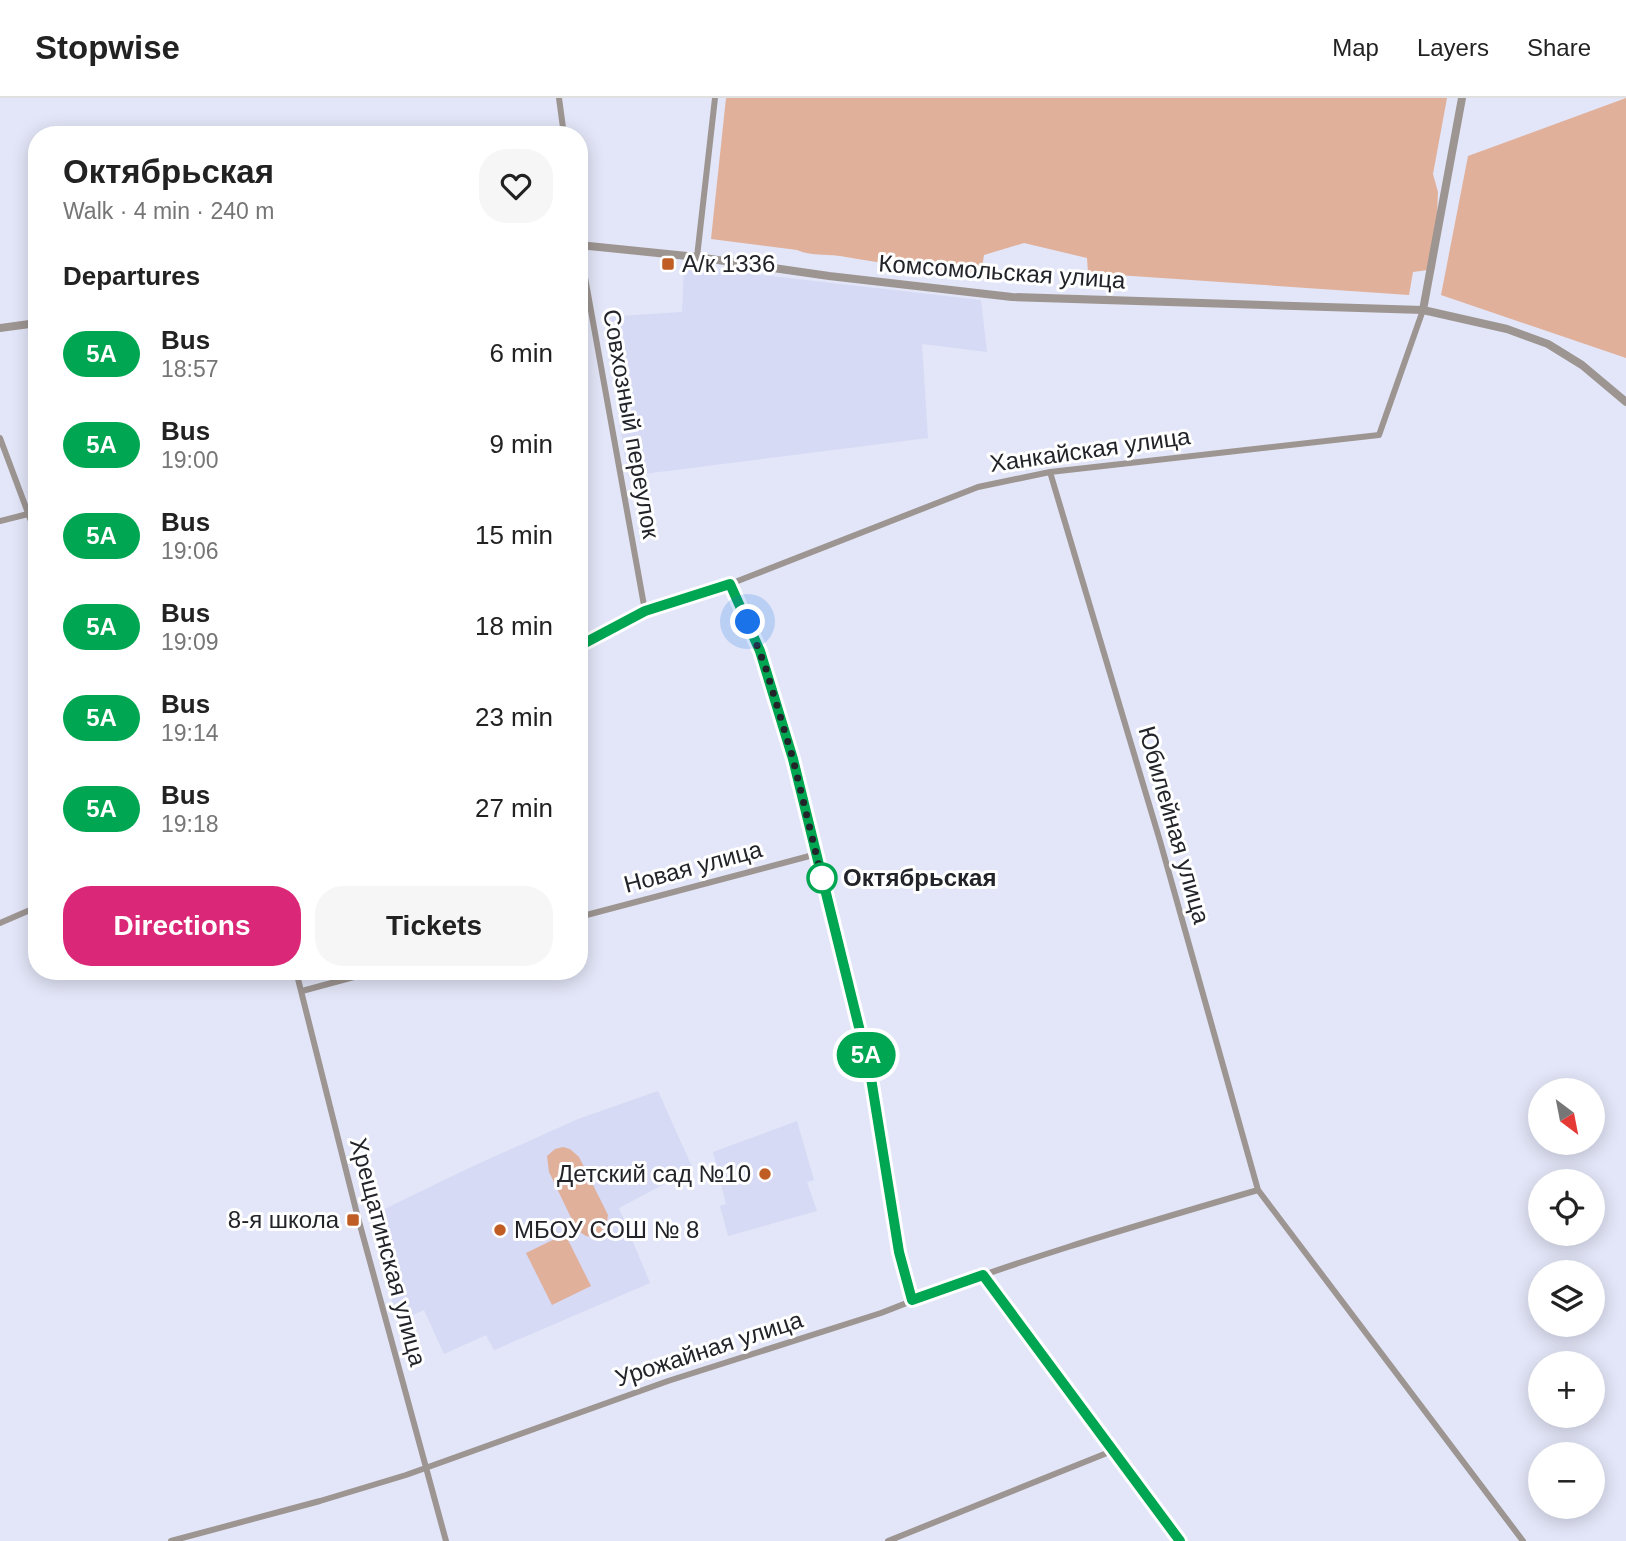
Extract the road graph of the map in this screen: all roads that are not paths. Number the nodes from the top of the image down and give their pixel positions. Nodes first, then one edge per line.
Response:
1 (559, 98) edge
2 (715, 98) edge
3 (1462, 98) edge
4 (563, 126) edge
5 (588, 246) edge
6 (697, 257) junction
7 (588, 295) edge
8 (1423, 310) junction
9 (28, 324) edge
10 (0, 328) edge
11 (1626, 402) edge
12 (0, 439) edge
13 (1050, 472) junction
14 (28, 514) joint
15 (0, 521) edge
16 (730, 584) junction
17 (645, 611) junction
18 (588, 641) edge
19 (817, 854) junction
20 (28, 911) edge
21 (588, 915) edge
22 (0, 923) edge
23 (299, 980) edge
24 (343, 980) edge
25 (302, 991) junction
26 (1258, 1190) junction
27 (983, 1275) junction
28 (912, 1300) junction
29 (1112, 1451) junction
30 (425, 1466) junction
31 (170, 1541) edge
32 (446, 1541) edge
33 (888, 1541) edge
34 (1180, 1541) edge
35 (1523, 1541) edge

1 - 4 street
2 - 6 street
3 - 8 street
5 - 6 street, Комсомольская улица
6 - 8 street, Комсомольская улица
7 - 17 street, Совхозный переулок
8 - 11 street, Комсомольская улица
8 - 13 street, Ханкайская улица
9 - 10 street
12 - 14 street
13 - 16 street, Ханкайская улица
13 - 26 street, Юбилейная улица
14 - 15 street
16 - 17 street, Ханкайская улица
16 - 19 street
17 - 18 street, Ханкайская улица
19 - 21 street, Новая улица
19 - 28 street
20 - 22 street
23 - 25 street, Хрещатинская улица
24 - 25 street
25 - 30 street, Хрещатинская улица
26 - 27 street, Урожайная улица
26 - 35 street
27 - 28 street, Урожайная улица
27 - 29 street
28 - 30 street, Урожайная улица
29 - 33 street
29 - 34 street
30 - 31 street, Урожайная улица
30 - 32 street, Хрещатинская улица

